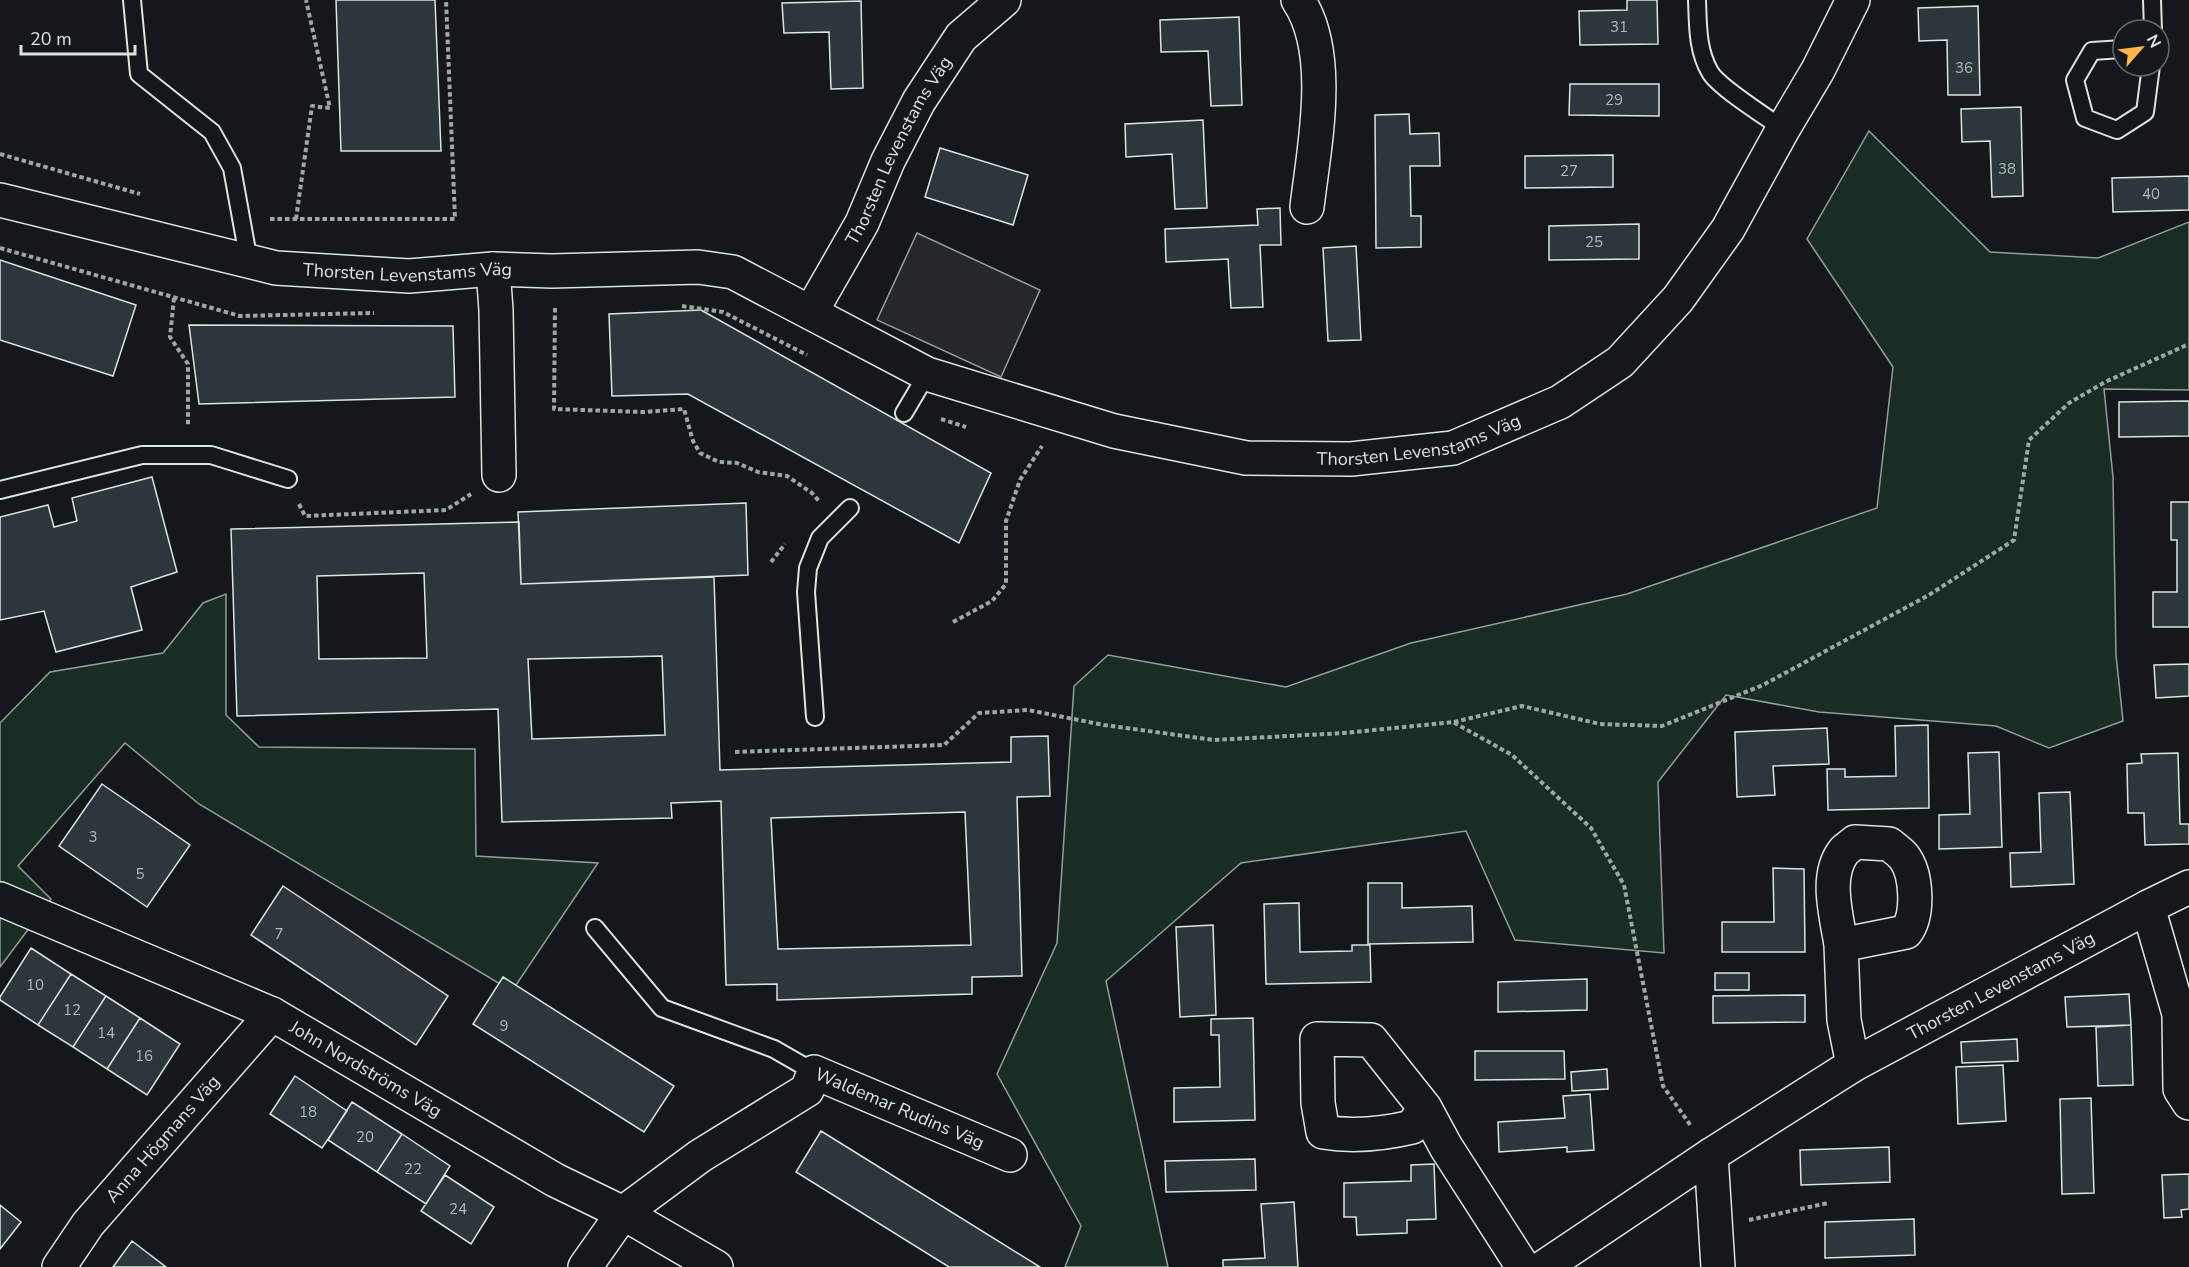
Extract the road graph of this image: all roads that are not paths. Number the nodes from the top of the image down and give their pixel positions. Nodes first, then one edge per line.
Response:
1 (132, 0) edge
2 (1004, 0) edge
3 (1298, 0) edge
4 (1696, 0) edge
5 (1853, 0) edge
6 (2152, 0) edge
7 (2153, 18) edge
8 (2111, 50) edge
9 (2149, 78) edge
10 (1783, 129) junction
11 (0, 200) edge
12 (1307, 207) dead end
13 (249, 262) junction
14 (493, 268) junction
15 (811, 312) junction
16 (927, 374) junction
17 (906, 409) road end
18 (499, 475) dead end
19 (288, 478) dead end
20 (0, 490) edge
21 (850, 508) dead end
22 (815, 717) dead end
23 (2189, 887) edge
24 (0, 899) edge
25 (2148, 907) junction
26 (595, 928) dead end
27 (1841, 945) dead end
28 (2184, 1013) edge
29 (272, 1014) junction
30 (1853, 1065) junction
31 (814, 1072) junction
32 (2189, 1103) edge
33 (1425, 1108) dead end
34 (1011, 1155) dead end
35 (1711, 1155) junction
36 (623, 1213) junction
37 (59, 1267) edge
38 (585, 1267) edge
39 (716, 1267) edge
40 (1523, 1267) edge
41 (1544, 1267) edge
42 (1718, 1267) edge

1 - 13 lane
2 - 15 street, Thorsten Levenstams Väg
3 - 12 street
4 - 10 lane
5 - 10 street, Thorsten Levenstams Väg
6 - 7 lane
8 - 9 lane
10 - 16 street, Thorsten Levenstams Väg
11 - 13 street, Thorsten Levenstams Väg
13 - 14 street, Thorsten Levenstams Väg
14 - 15 street, Thorsten Levenstams Väg
14 - 18 street
15 - 16 street, Thorsten Levenstams Väg
16 - 17 lane
19 - 20 lane
21 - 22 lane
23 - 25 street, Thorsten Levenstams Väg
24 - 29 street, John Nordströms Väg
25 - 28 street
25 - 30 street, Thorsten Levenstams Väg
26 - 31 lane
27 - 30 street
28 - 32 street
29 - 36 street, John Nordströms Väg
29 - 37 street, Anna Högmans Väg
30 - 35 street, Thorsten Levenstams Väg
31 - 34 street, Waldemar Rudins Väg
31 - 36 street, Waldemar Rudins Väg
33 - 40 street
35 - 41 street, Thorsten Levenstams Väg
35 - 42 street
36 - 38 street, Waldemar Rudins Väg
36 - 39 street, John Nordströms Väg

